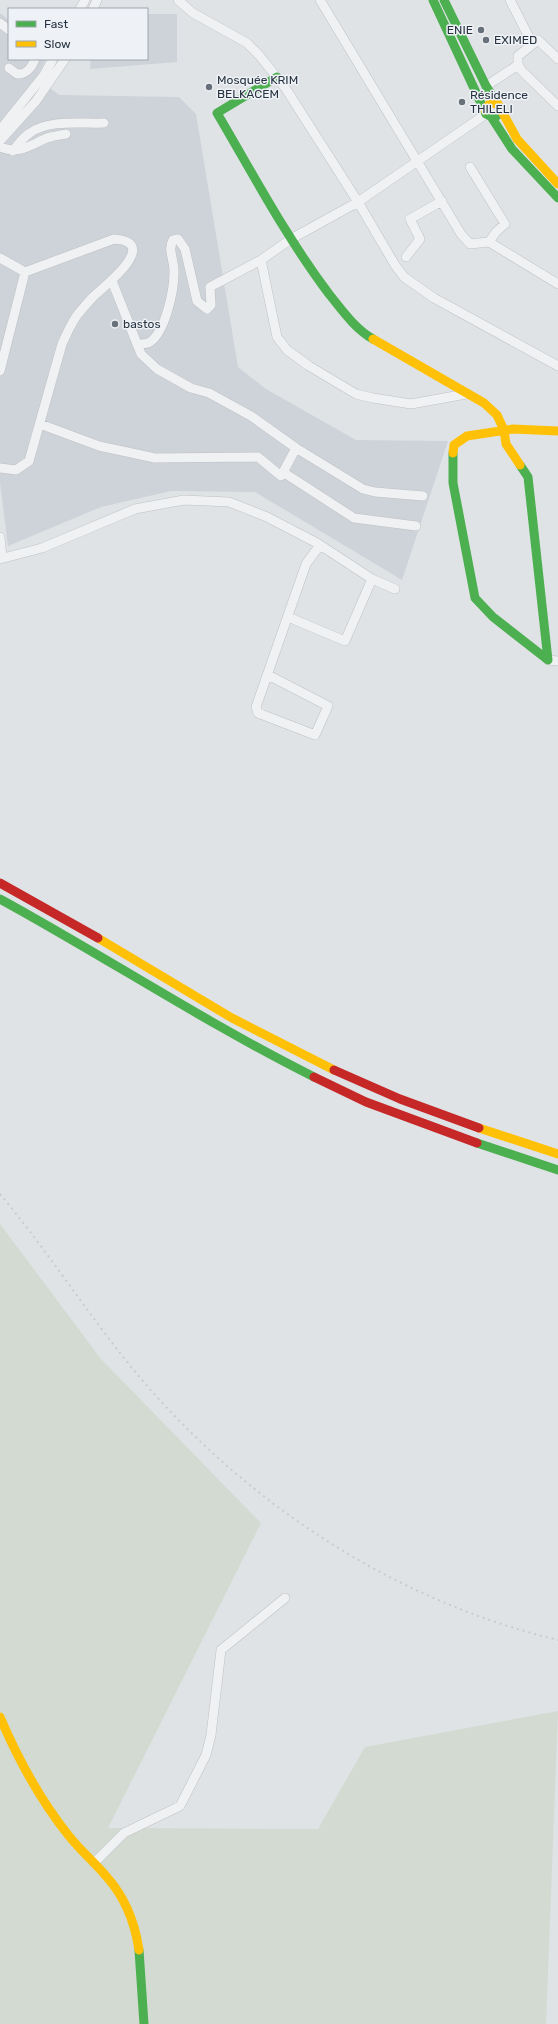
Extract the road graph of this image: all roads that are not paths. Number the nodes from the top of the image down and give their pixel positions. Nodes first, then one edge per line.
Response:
1 (178, 0) edge
2 (320, 0) edge
3 (434, 0) edge
4 (444, 0) edge
5 (510, 0) edge
6 (0, 23) edge
7 (8, 29) edge
8 (532, 43) junction
9 (34, 60) edge
10 (53, 60) edge
11 (64, 60) edge
12 (558, 60) edge
13 (518, 65) junction
14 (9, 68) dead end
15 (277, 77) junction
16 (486, 86) junction
17 (496, 102) junction
18 (558, 106) edge
19 (502, 112) junction
20 (488, 114) junction
21 (104, 123) dead end
22 (0, 130) edge
23 (66, 134) dead end
24 (0, 141) edge
25 (0, 147) edge
26 (13, 151) junction
27 (417, 160) junction
28 (470, 167) dead end
29 (558, 184) edge
30 (558, 198) edge
31 (442, 201) junction
32 (358, 202) junction
33 (291, 239) junction
34 (490, 242) junction
35 (406, 257) dead end
36 (0, 258) edge
37 (260, 260) junction
38 (25, 272) junction
39 (112, 281) junction
40 (558, 284) edge
41 (138, 344) junction
42 (558, 366) edge
43 (0, 371) edge
44 (466, 394) junction
45 (40, 424) junction
46 (504, 430) junction
47 (558, 431) edge
48 (296, 448) junction
49 (0, 468) edge
50 (283, 472) junction
51 (424, 496) dead end
52 (416, 526) dead end
53 (0, 537) edge
54 (320, 545) junction
55 (1, 558) edge
56 (372, 579) junction
57 (395, 589) dead end
58 (288, 617) junction
59 (548, 660) junction
60 (558, 661) edge
61 (268, 675) junction
62 (0, 883) edge
63 (0, 899) edge
64 (558, 1154) edge
65 (558, 1170) edge
66 (285, 1598) dead end
67 (0, 1717) edge
68 (94, 1863) junction
69 (144, 2024) edge

1 - 15 street
2 - 27 street
3 - 20 main road
4 - 16 main road
5 - 8 street
6 - 7 street
8 - 12 street
8 - 13 street
9 - 14 street
10 - 22 street
11 - 24 street
13 - 16 street
13 - 18 street
15 - 32 street
15 - 33 main road
16 - 17 main road
17 - 19 main road
17 - 20 main road
19 - 20 main road
19 - 29 main road
20 - 27 street
20 - 30 main road
21 - 26 street
23 - 26 street
25 - 26 street
27 - 31 street
27 - 32 street
28 - 34 street
31 - 34 street
31 - 35 street
32 - 33 street
32 - 42 street
33 - 37 street
33 - 44 main road
34 - 40 street
36 - 38 street
37 - 41 street
37 - 44 street
38 - 39 street
38 - 43 street
39 - 41 street
39 - 45 street
41 - 48 street
44 - 46 main road
45 - 49 street
45 - 50 street
46 - 47 main road
46 - 59 main road
46 - 59 main road
48 - 50 street
48 - 51 street
50 - 52 street
53 - 55 street
54 - 55 street
54 - 56 street
54 - 58 street
56 - 57 street
56 - 58 street
58 - 61 street
59 - 60 street
61 - 61 street
62 - 64 main road
63 - 65 main road
66 - 68 street
67 - 68 main road
68 - 69 main road

